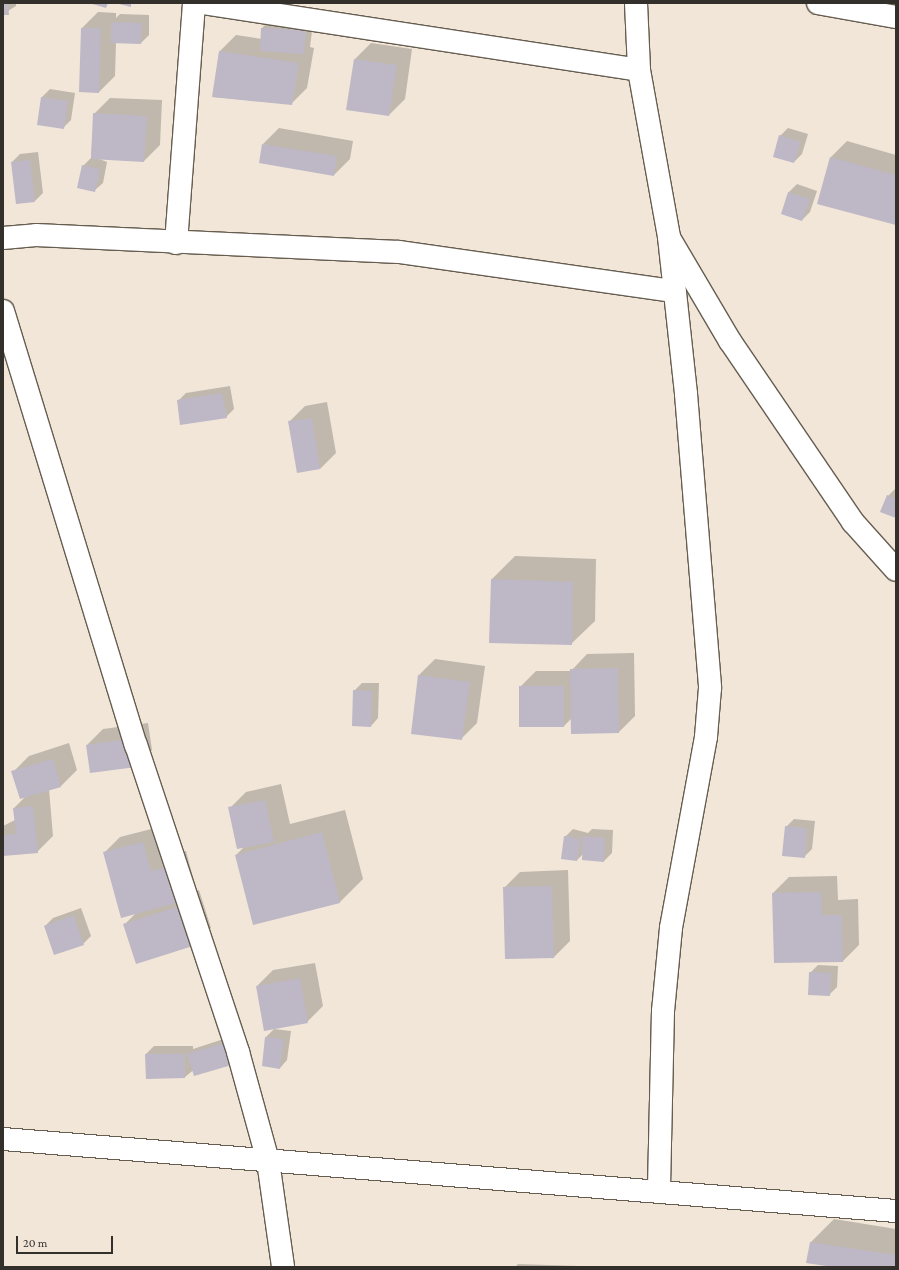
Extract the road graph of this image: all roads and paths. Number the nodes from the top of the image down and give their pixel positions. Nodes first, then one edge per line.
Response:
1 (194, 3) edge
2 (202, 3) edge
3 (636, 3) edge
4 (818, 3) edge
5 (896, 17) edge
6 (639, 70) junction
7 (669, 237) junction
8 (3, 238) edge
9 (176, 244) junction
10 (673, 291) junction
11 (3, 311) edge
12 (10, 357) edge
13 (896, 570) edge
14 (3, 1139) edge
15 (268, 1161) junction
16 (659, 1192) junction
17 (896, 1211) edge
18 (283, 1267) edge

1 - 9 street
2 - 6 street
3 - 6 street
4 - 5 street
6 - 7 street
7 - 10 street
7 - 13 street
8 - 9 street
9 - 10 street
10 - 16 street
11 - 12 street
12 - 15 street
14 - 15 street
15 - 16 street
15 - 18 street
16 - 17 street

